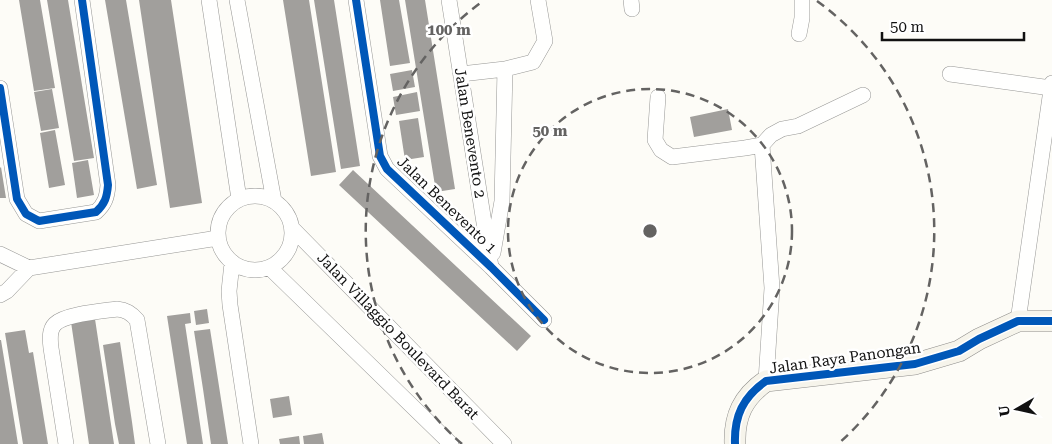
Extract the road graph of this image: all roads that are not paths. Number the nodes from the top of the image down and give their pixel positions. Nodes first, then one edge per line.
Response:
1 (82, 0) edge
2 (209, 0) edge
3 (237, 0) edge
4 (356, 0) edge
5 (449, 0) edge
6 (538, 0) edge
7 (802, 0) edge
8 (799, 34) dead end
9 (505, 68) junction
10 (461, 74) junction
11 (950, 74) dead end
12 (1052, 86) edge
13 (0, 88) edge
14 (863, 95) dead end
15 (658, 97) dead end
16 (762, 145) junction
17 (239, 199) junction
18 (274, 201) junction
19 (292, 228) junction
20 (218, 238) junction
21 (0, 254) edge
22 (232, 263) junction
23 (491, 267) junction
24 (29, 268) junction
25 (270, 268) junction
26 (0, 295) edge
27 (544, 320) dead end
28 (1018, 321) junction
29 (1052, 321) edge
30 (766, 381) junction
31 (66, 444) edge
32 (158, 444) edge
33 (250, 444) edge
34 (451, 444) edge
35 (504, 444) edge
36 (735, 444) edge

1 - 13 street
2 - 17 street
3 - 18 street
4 - 23 street, Jalan Benevento 1
5 - 10 street, Jalan Benevento 2
6 - 9 street
7 - 8 street
9 - 10 street
9 - 23 street
10 - 23 street, Jalan Benevento 2
11 - 12 street
12 - 28 street
14 - 16 street
15 - 16 street
16 - 30 street
17 - 18 street
17 - 20 street
18 - 19 street
19 - 25 street
19 - 35 street, Jalan Villaggio Boulevard Barat
20 - 22 street
20 - 24 street
21 - 24 street
22 - 25 street
22 - 33 street
23 - 27 street, Jalan Benevento 1
24 - 26 street
25 - 34 street
28 - 29 street, Jalan Raya Panongan
28 - 30 street, Jalan Raya Panongan
30 - 36 street, Jalan Raya Panongan
31 - 32 street

